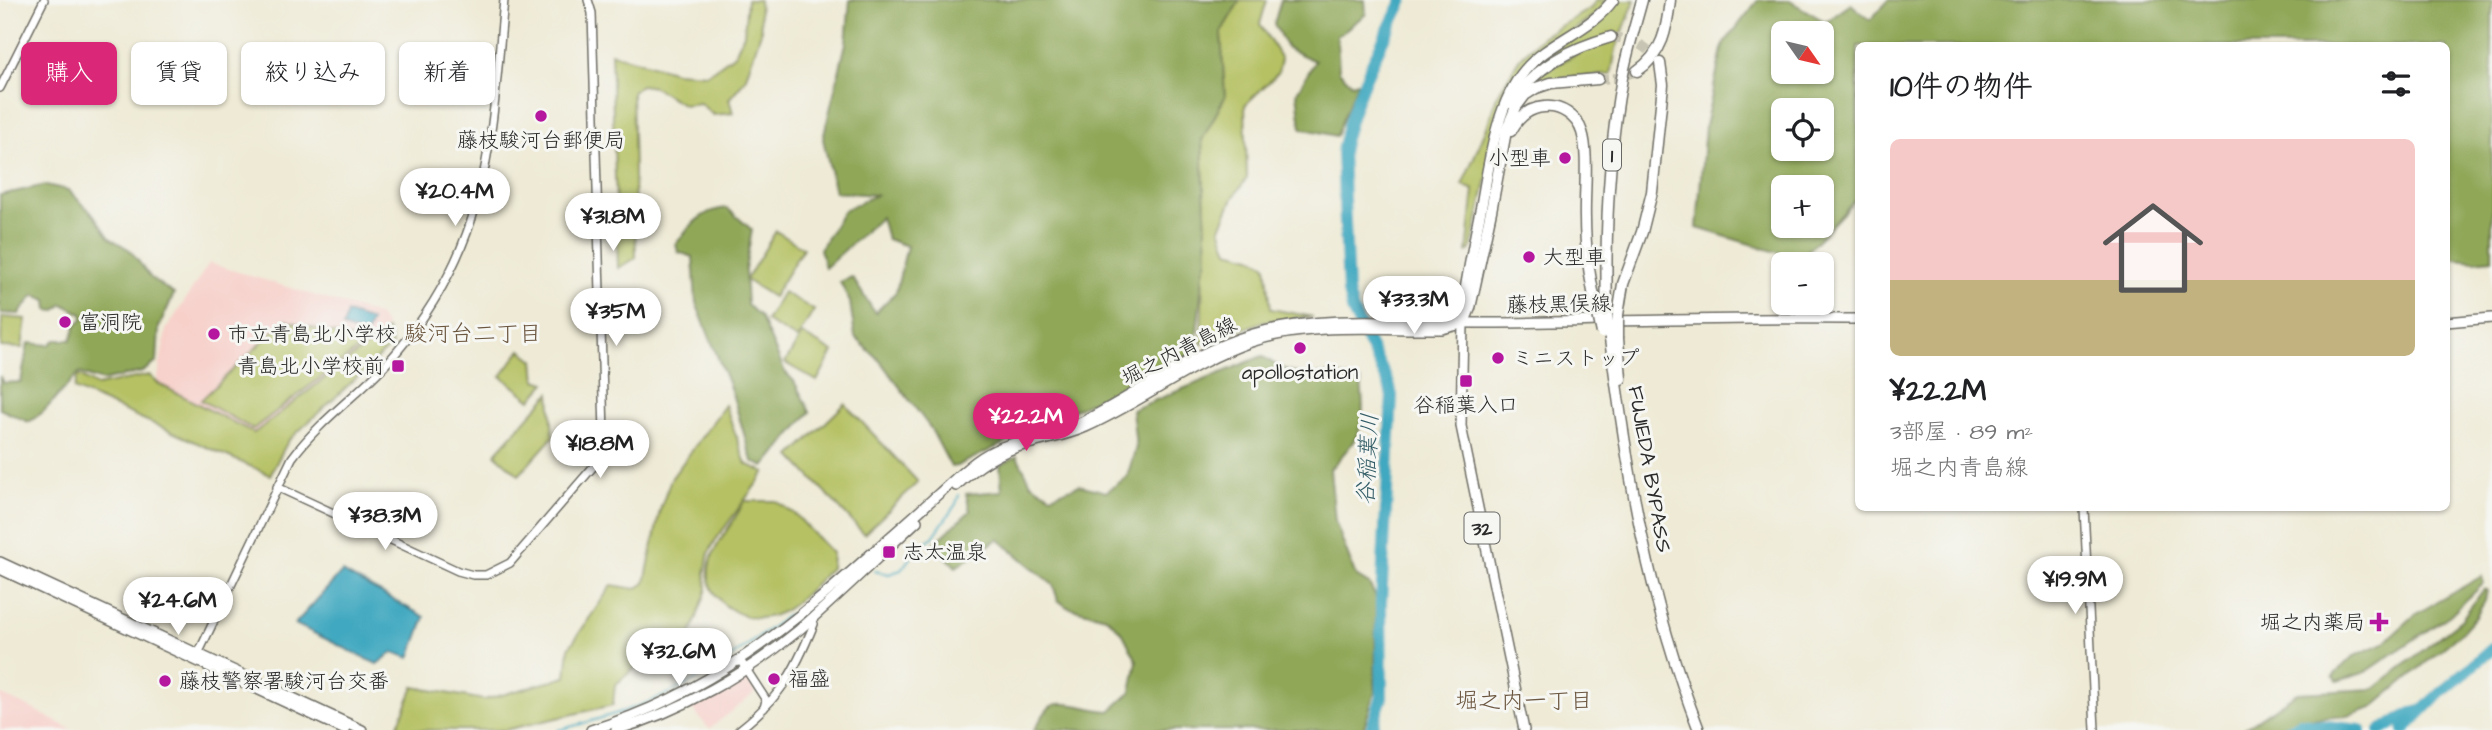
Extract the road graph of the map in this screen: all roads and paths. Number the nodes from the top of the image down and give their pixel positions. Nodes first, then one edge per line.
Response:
1 (44, 0) edge
2 (504, 0) edge
3 (588, 0) edge
4 (1613, 0) edge
5 (1642, 0) edge
6 (1670, 0) edge
7 (1611, 37) tunnel mouth
8 (1660, 63) dead end
9 (1637, 71) tunnel mouth
10 (1598, 79) tunnel mouth
11 (0, 88) edge
12 (1500, 121) junction
13 (1499, 147) junction
14 (1607, 313) junction
15 (2492, 318) edge
16 (1855, 319) edge
17 (2450, 322) edge
18 (1463, 323) junction
19 (277, 487) junction
20 (2084, 511) edge
21 (0, 562) edge
22 (0, 569) edge
23 (814, 624) dead end
24 (199, 653) junction
25 (743, 664) junction
26 (763, 710) junction
27 (345, 730) edge
28 (362, 730) edge
29 (591, 730) edge
30 (616, 730) edge
31 (739, 730) edge
32 (1524, 730) edge
33 (1699, 730) edge
34 (2095, 730) edge

1 - 11 street
2 - 19 street
3 - 19 street
4 - 12 highway, 1
5 - 14 highway, FUJIEDA BYPASS / 1
6 - 9 highway
7 - 12 highway, 1
8 - 14 highway, 1
10 - 13 highway, 1
12 - 13 highway, 1
13 - 14 highway, 1
13 - 18 highway, 1
13 - 18 highway, 1
14 - 33 highway, FUJIEDA BYPASS / 1, bridge
15 - 17 main road
16 - 18 main road, 藤枝黒俣線
18 - 25 main road, 堀之内青島線
18 - 32 main road, 32
19 - 24 street
20 - 34 street
21 - 24 main road
22 - 27 main road
23 - 26 street
24 - 28 main road
25 - 26 street
25 - 29 main road, 堀之内青島線
25 - 30 main road, 堀之内青島線
26 - 31 street

